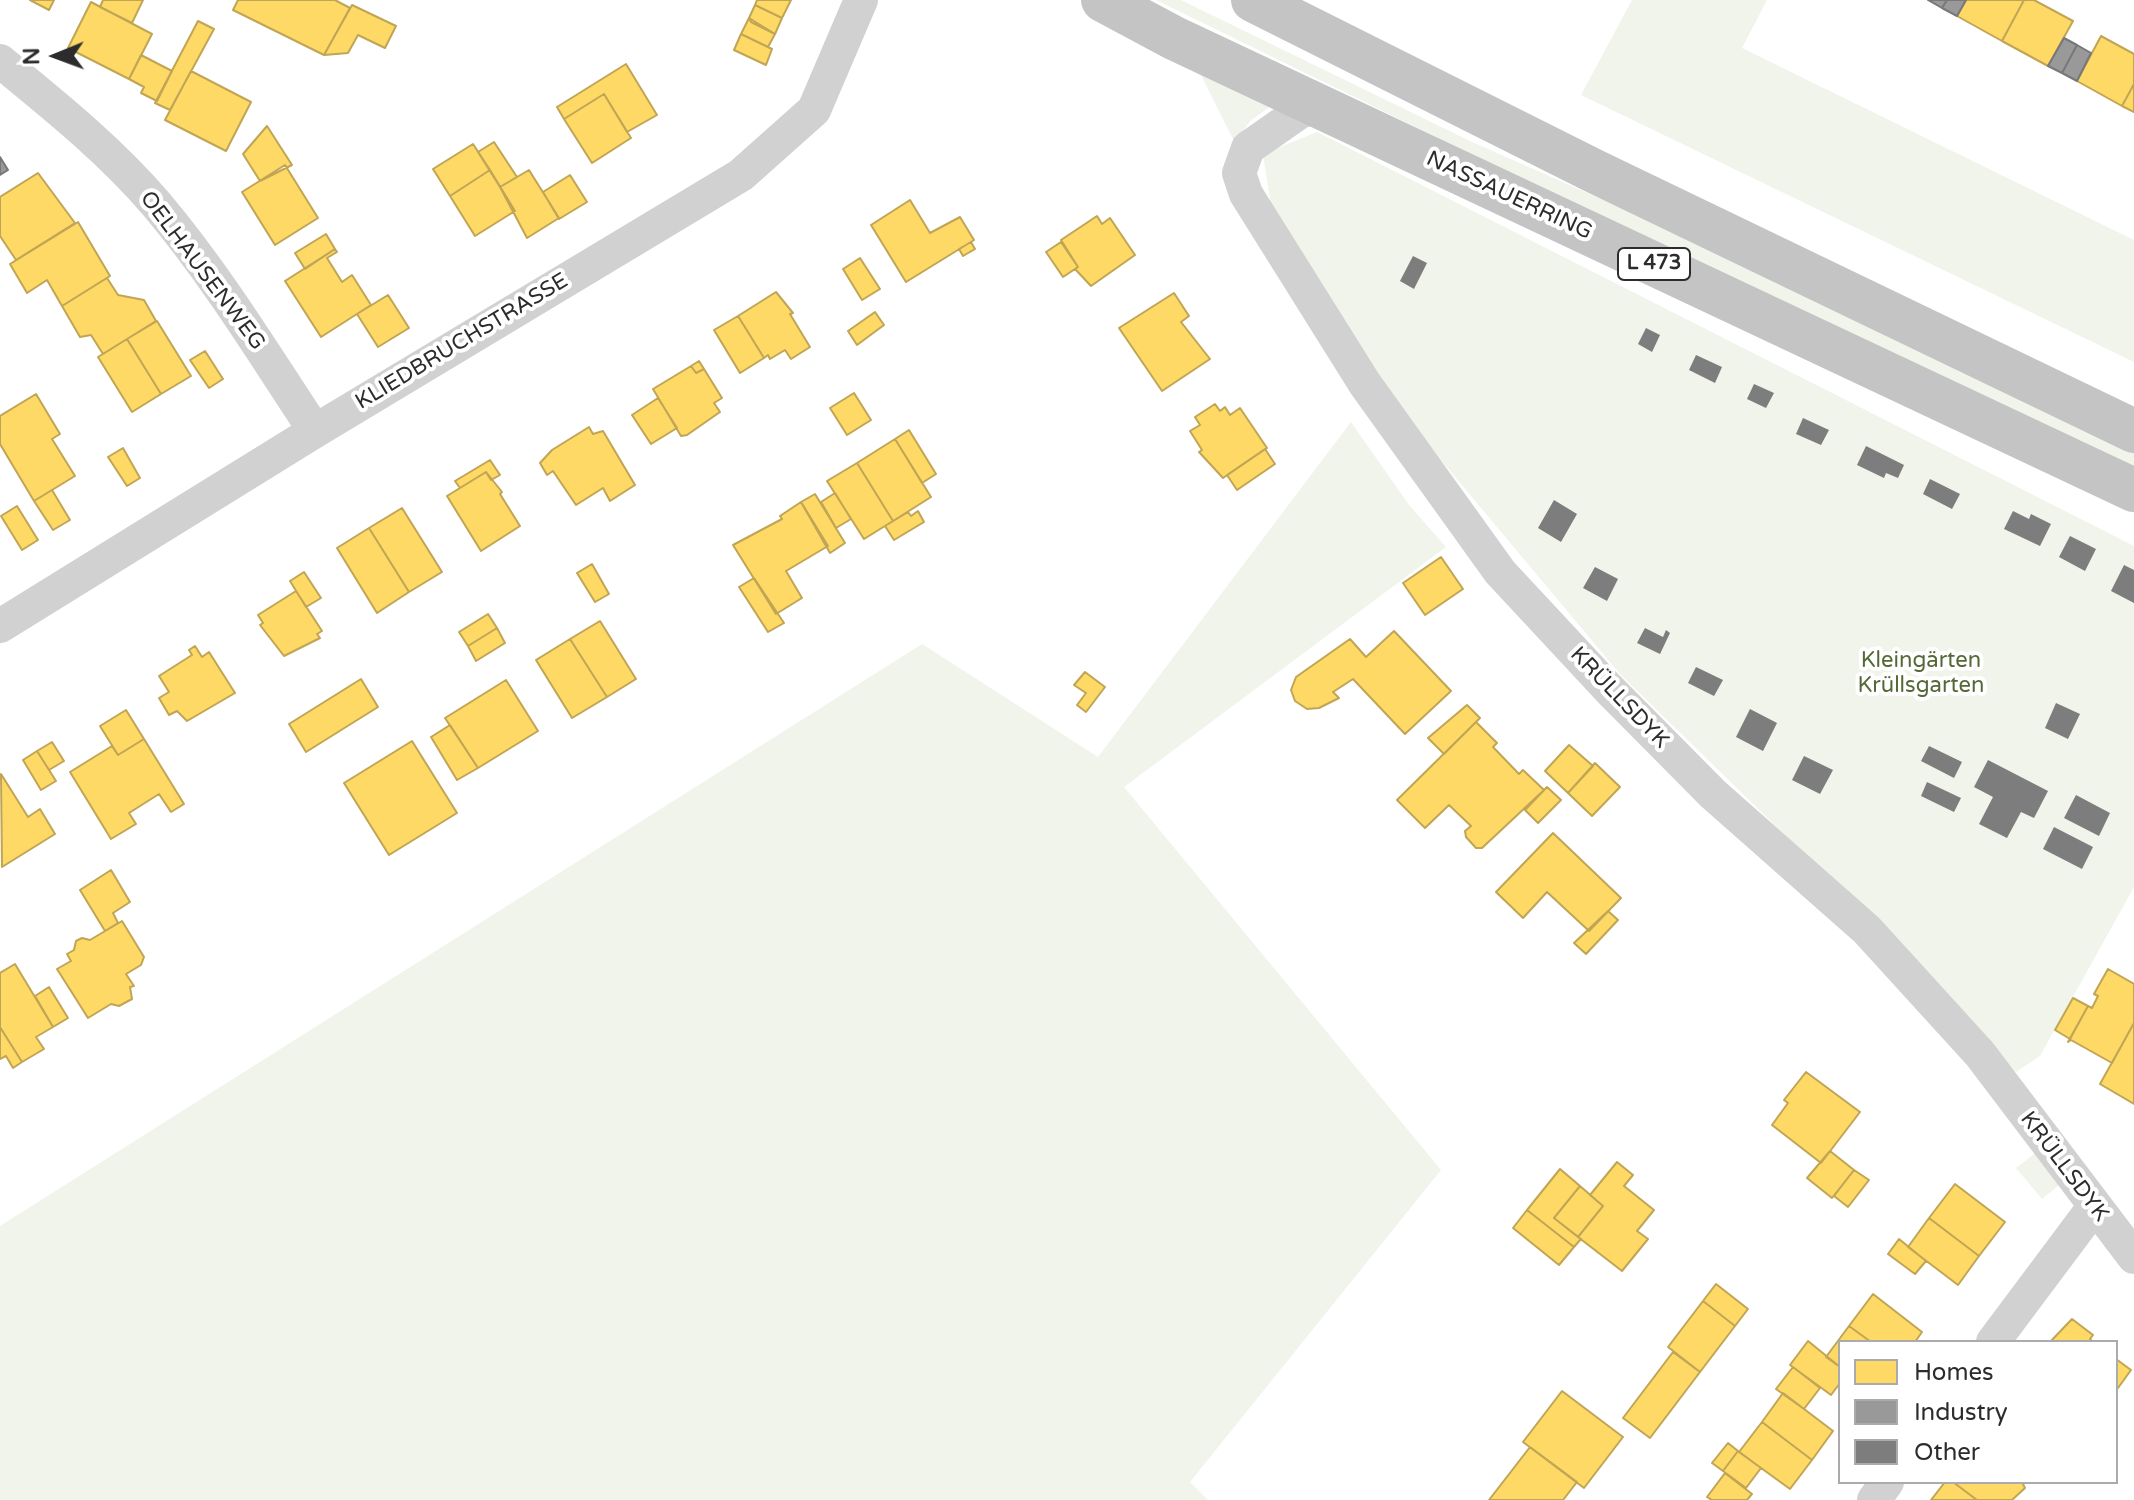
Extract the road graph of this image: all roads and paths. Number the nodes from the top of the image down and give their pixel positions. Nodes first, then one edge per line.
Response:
1 (861, 0) edge
2 (1103, 0) edge
3 (1253, 0) edge
4 (0, 61) edge
5 (1320, 107) junction
6 (315, 431) junction
7 (2134, 431) edge
8 (2134, 490) edge
9 (0, 626) edge
10 (2094, 1207) junction
11 (2134, 1257) edge
12 (1994, 1340) edge

1 - 6 street, KLIEDBRUCHSTRASSE
2 - 5 main road, NASSAUERRING / L 473
3 - 7 main road, L 473
4 - 6 street, OELHAUSENWEG
5 - 8 main road, NASSAUERRING / L 473
5 - 10 street, KRÜLLSDYK
6 - 9 street, KLIEDBRUCHSTRASSE
10 - 11 street, KRÜLLSDYK
10 - 12 street

